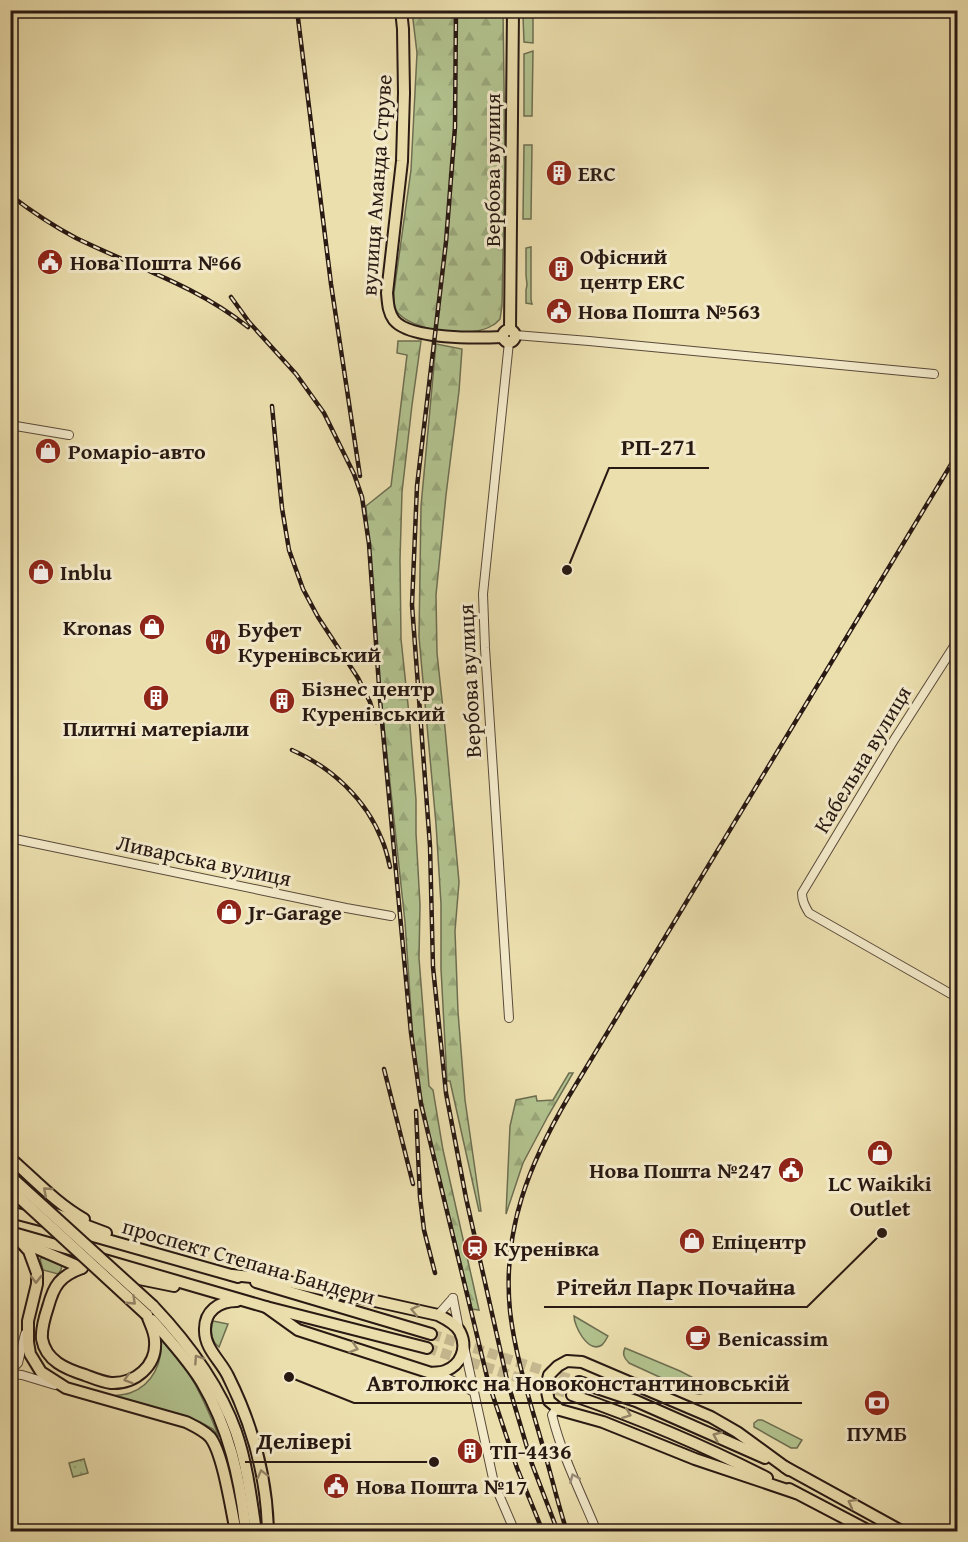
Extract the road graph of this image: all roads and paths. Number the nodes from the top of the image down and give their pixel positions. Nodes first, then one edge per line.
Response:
1 (401, 10) edge
2 (513, 10) edge
3 (510, 336) junction
4 (934, 374) dead end
5 (10, 424) edge
6 (69, 435) dead end
7 (957, 640) edge
8 (10, 838) edge
9 (391, 916) dead end
10 (957, 998) edge
11 (509, 1018) dead end
12 (10, 1158) edge
13 (10, 1176) edge
14 (10, 1189) edge
15 (10, 1200) edge
16 (10, 1212) edge
17 (10, 1232) edge
18 (113, 1235) junction
19 (15, 1239) edge
20 (147, 1251) junction
21 (82, 1268) junction
22 (232, 1275) junction
23 (248, 1301) junction
24 (266, 1307) junction
25 (150, 1311) junction
26 (438, 1315) junction
27 (28, 1321) junction
28 (460, 1331) junction
29 (431, 1334) tunnel mouth
30 (464, 1345) junction
31 (428, 1348) tunnel mouth
32 (10, 1372) edge
33 (431, 1373) junction
34 (579, 1382) tunnel mouth
35 (66, 1388) junction
36 (474, 1392) junction
37 (572, 1395) tunnel mouth
38 (560, 1410) junction
39 (789, 1470) junction
40 (796, 1493) junction
41 (229, 1499) junction
42 (229, 1532) edge
43 (236, 1532) edge
44 (246, 1532) edge
45 (256, 1532) edge
46 (268, 1532) edge
47 (515, 1532) edge
48 (597, 1532) edge
49 (871, 1532) edge
50 (903, 1532) edge

1 - 3 main road, вулиця Аманда Струве
2 - 3 main road, Вербова вулиця
3 - 4 street
3 - 11 street, Вербова вулиця
5 - 6 street
7 - 10 street, Кабельна вулиця
8 - 9 street, Ливарська вулиця
18 -> 12 main road
13 - 25 main road, bridge
14 -> 25 main road, bridge
15 - 18 main road
16 - 20 main road, проспект Степана Бандери
17 - 23 main road, проспект Степана Бандери
18 - 20 main road
19 - 21 main road
19 -> 27 main road
20 - 22 main road, проспект Степана Бандери
21 - 23 main road
25 -> 21 main road
26 -> 22 main road
22 - 29 main road, проспект Степана Бандери
23 - 24 main road, проспект Степана Бандери
46 -> 23 main road
24 - 31 main road, проспект Степана Бандери
24 -> 33 main road
25 - 44 main road
45 -> 25 main road
26 - 28 main road
26 - 28 street
27 - 32 street
27 - 35 main road
28 - 30 main road
30 - 33 main road
30 - 36 street
32 - 35 street
33 - 36 street
39 -> 34 main road
35 - 41 main road
36 - 47 street
37 -> 40 main road
38 - 39 main road
38 - 40 main road
48 -> 38 street
50 -> 39 main road
40 - 49 main road
41 - 42 street
41 - 43 main road

